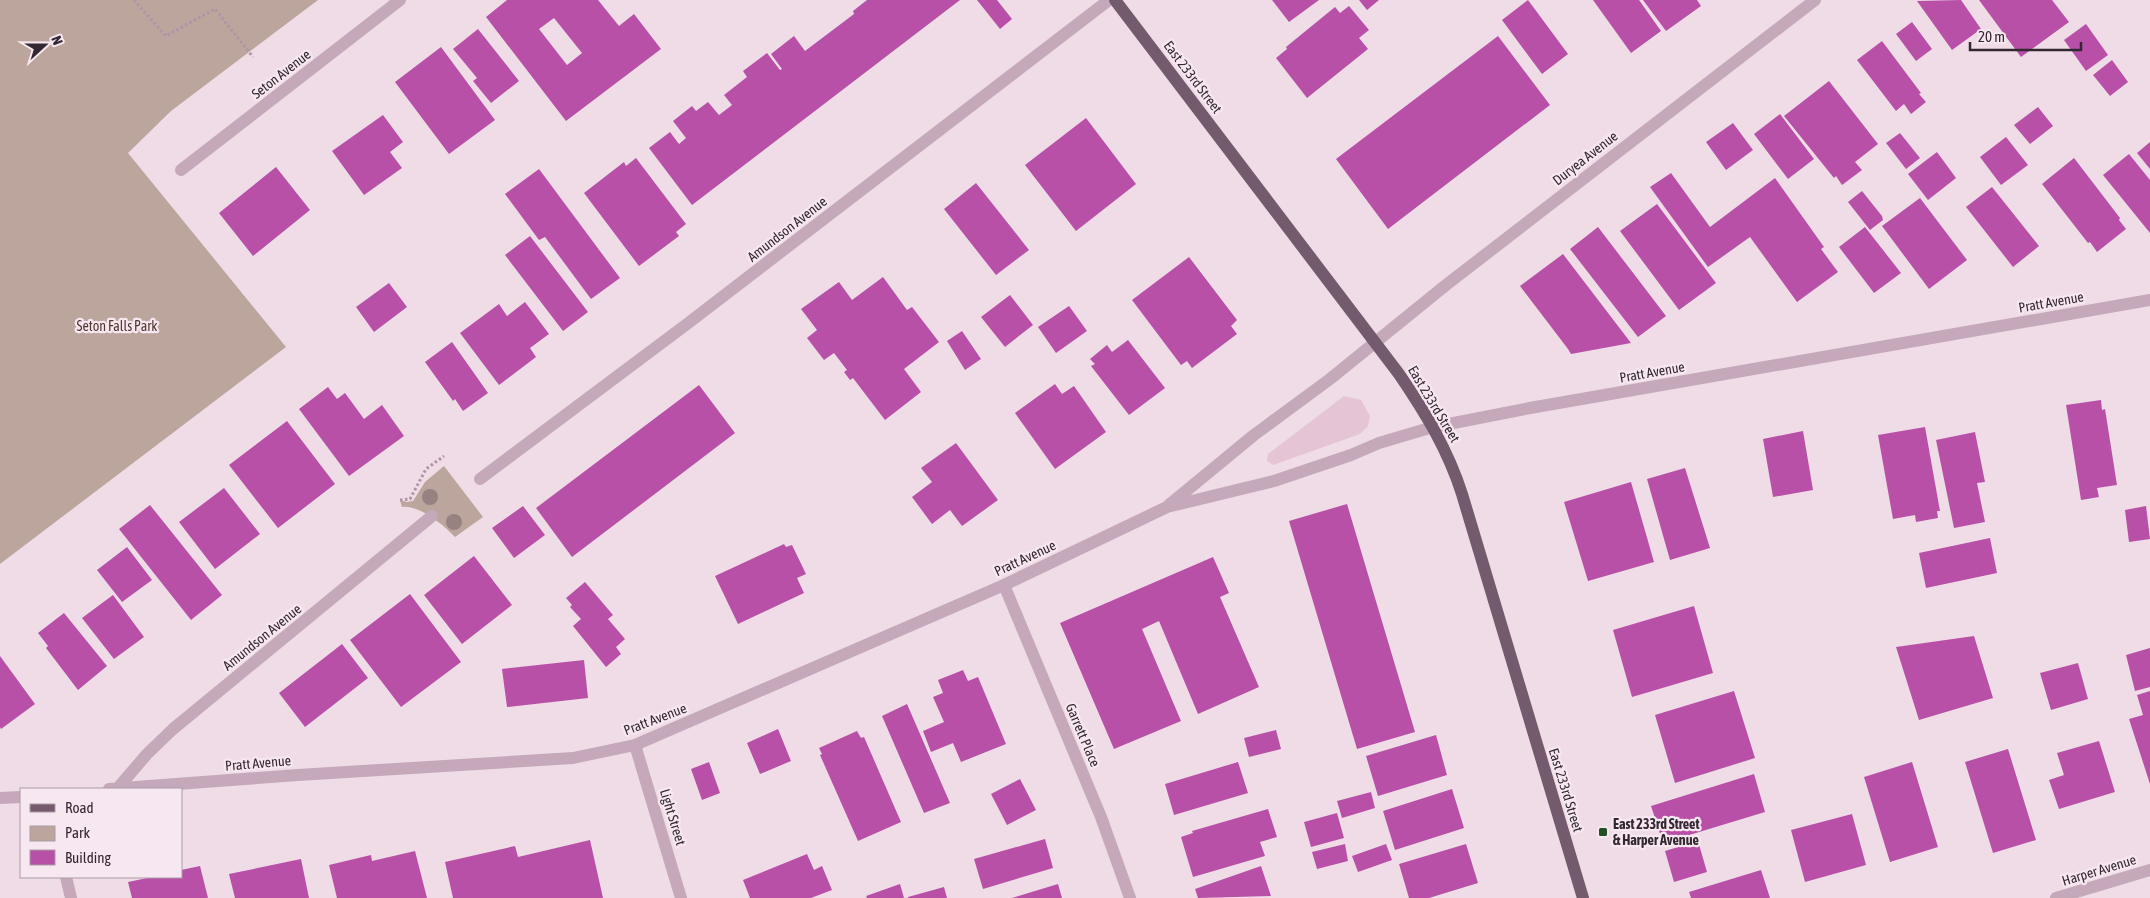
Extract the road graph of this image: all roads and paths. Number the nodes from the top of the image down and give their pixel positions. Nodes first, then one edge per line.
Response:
1 (134, 0) edge
2 (400, 0) edge
3 (1109, 0) edge
4 (1115, 0) edge
5 (1815, 0) edge
6 (253, 57) dead end
7 (181, 170) dead end
8 (2150, 300) edge
9 (1375, 342) junction
10 (1433, 427) junction
11 (444, 456) dead end
12 (480, 479) dead end
13 (400, 500) dead end
14 (1167, 507) junction
15 (432, 516) dead end
16 (1004, 585) junction
17 (635, 745) junction
18 (114, 788) edge
19 (126, 788) edge
20 (20, 797) edge
21 (0, 798) edge
22 (2150, 870) edge
23 (66, 878) edge
24 (71, 898) edge
25 (681, 898) edge
26 (1130, 898) edge
27 (1582, 898) edge
28 (2056, 898) edge

1 - 6 path
2 - 7 street, Seton Avenue
3 - 12 street, Amundson Avenue
4 - 9 main road, East 233rd Street
5 - 9 street, Duryea Avenue
8 - 10 street, Pratt Avenue
9 - 10 main road, East 233rd Street
9 - 14 street, Pratt Avenue
10 - 14 street, Pratt Avenue
10 - 27 main road, East 233rd Street
11 - 13 path
14 - 16 street, Pratt Avenue
15 - 18 street, Amundson Avenue
16 - 17 street, Pratt Avenue
16 - 26 street, Garrett Place
17 - 19 street, Pratt Avenue
17 - 25 street, Light Street
20 - 21 street
22 - 28 street, Harper Avenue
23 - 24 street

